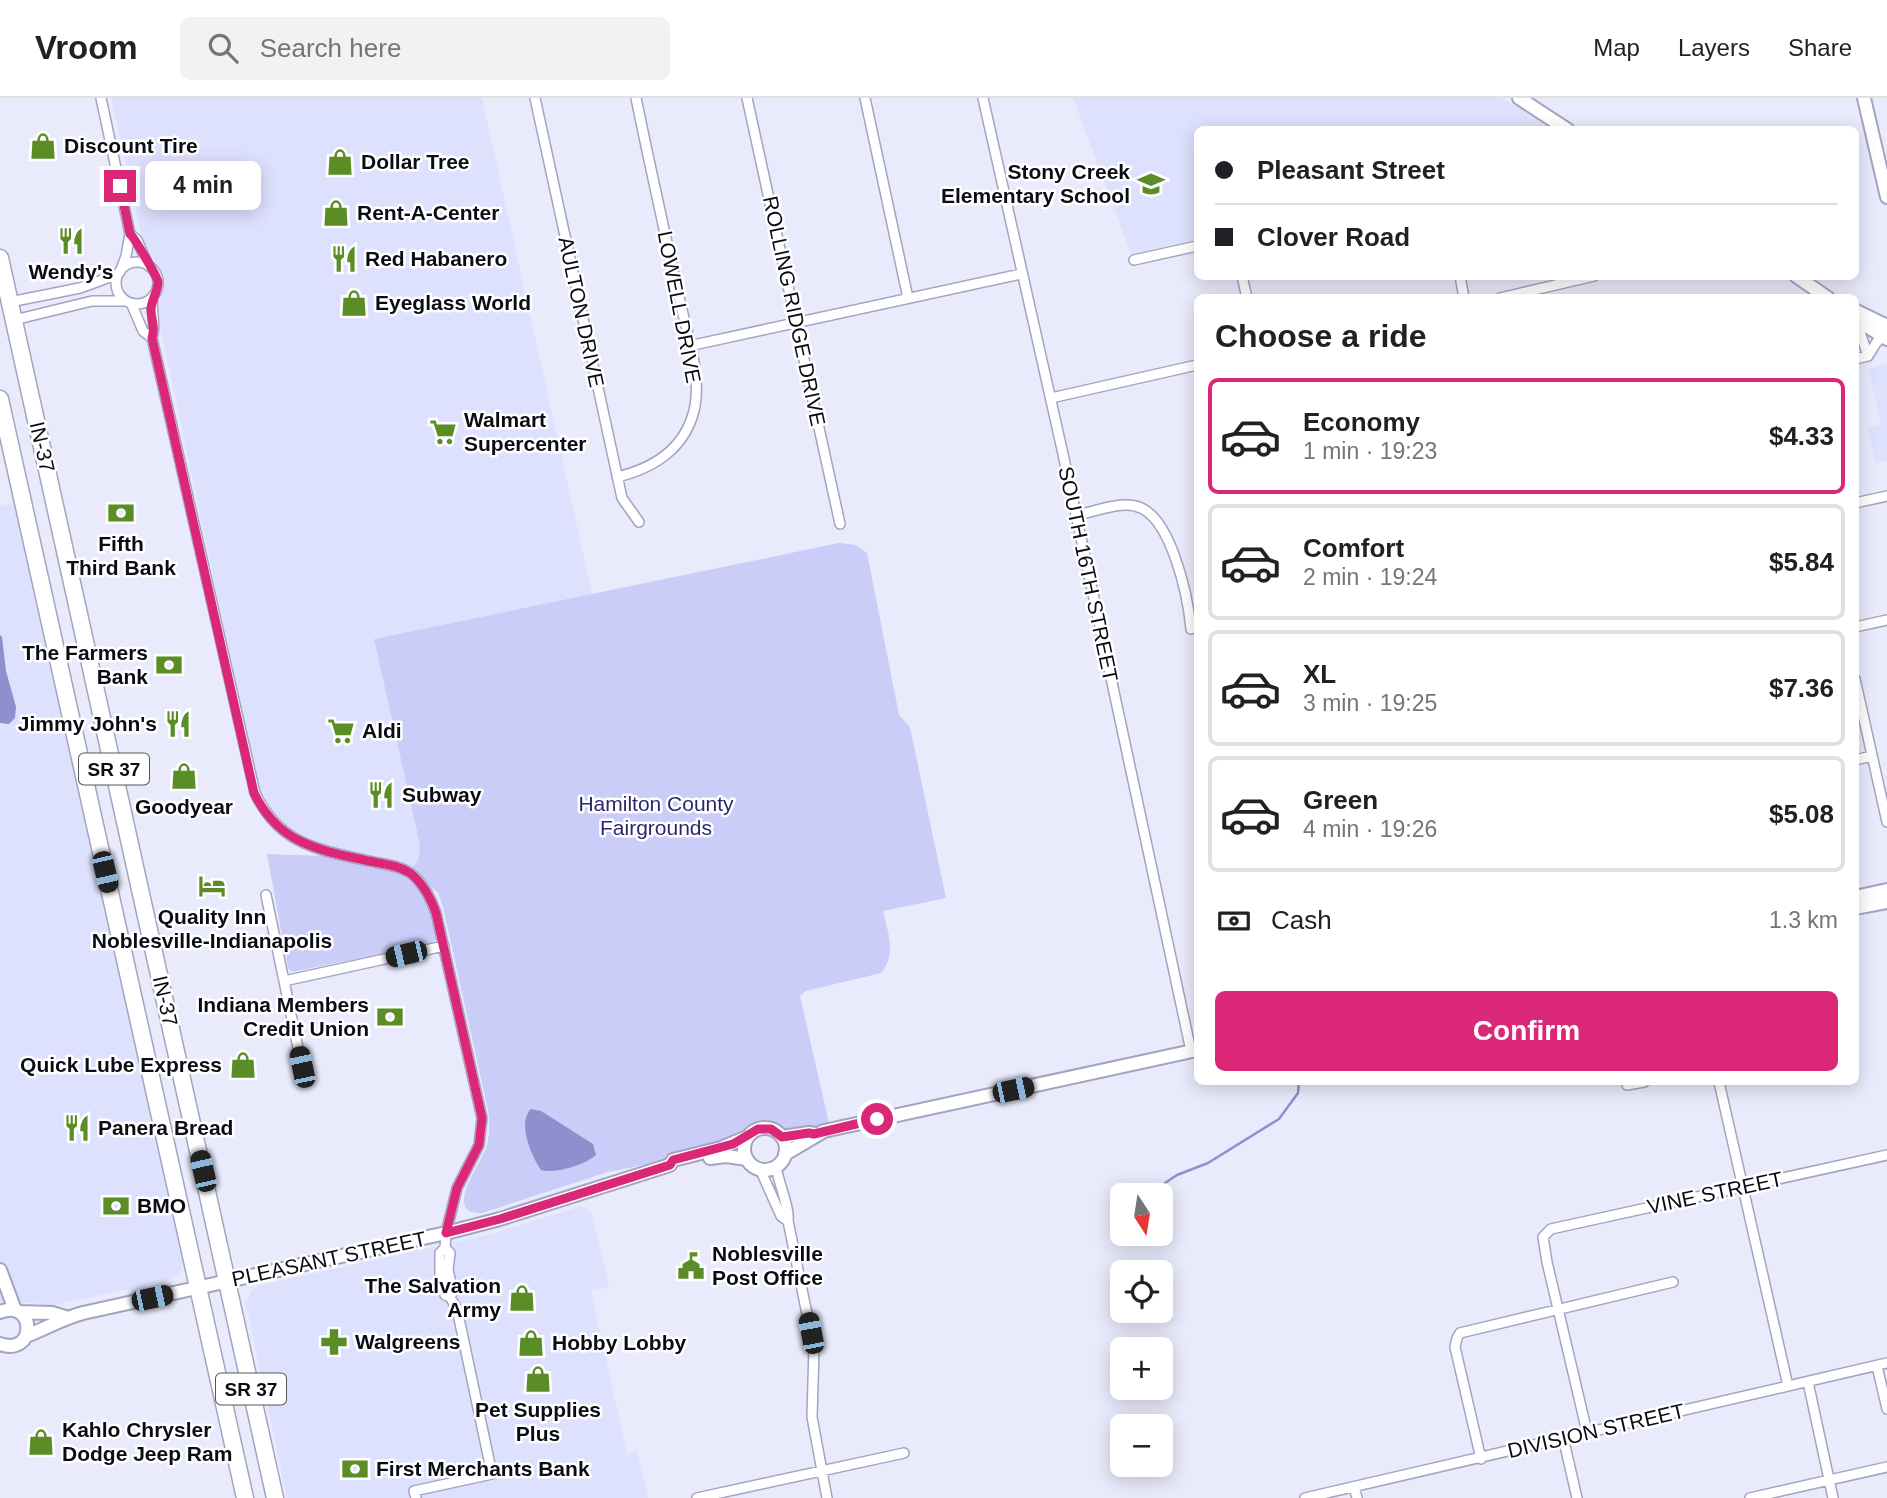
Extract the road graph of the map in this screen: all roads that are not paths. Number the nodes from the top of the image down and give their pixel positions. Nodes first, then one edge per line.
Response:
1 (101, 98) edge
2 (535, 98) edge
3 (636, 98) edge
4 (747, 98) edge
5 (864, 98) edge
6 (983, 98) edge
7 (1519, 98) edge
8 (1864, 98) edge
9 (1562, 126) edge
10 (1887, 197) edge
11 (130, 234) junction
12 (1194, 247) edge
13 (0, 258) edge
14 (1134, 260) dead end
15 (148, 265) junction
16 (119, 273) junction
17 (1021, 274) junction
18 (1577, 280) edge
19 (1802, 280) edge
20 (1517, 294) edge
21 (1822, 294) edge
22 (153, 296) junction
23 (908, 298) junction
24 (129, 302) junction
25 (5, 303) edge
26 (1859, 319) edge
27 (7, 321) edge
28 (796, 322) junction
29 (1859, 329) edge
30 (1886, 334) edge
31 (152, 338) junction
32 (689, 346) junction
33 (1868, 356) junction
34 (1859, 358) edge
35 (1194, 366) edge
36 (1051, 398) junction
37 (0, 399) edge
38 (617, 477) junction
39 (1887, 496) edge
40 (1859, 502) edge
41 (1076, 515) junction
42 (639, 522) dead end
43 (840, 524) dead end
44 (1887, 620) edge
45 (1859, 626) edge
46 (1191, 629) dead end
47 (1859, 697) edge
48 (1872, 756) junction
49 (1859, 759) edge
50 (1887, 822) edge
51 (1887, 890) edge
52 (266, 895) dead end
53 (1859, 896) edge
54 (1887, 902) edge
55 (1859, 907) edge
56 (444, 946) junction
57 (284, 981) junction
58 (1194, 1050) edge
59 (302, 1067) dead end
60 (1720, 1085) edge
61 (814, 1134) junction
62 (747, 1137) junction
63 (782, 1137) junction
64 (785, 1154) junction
65 (1887, 1155) edge
66 (747, 1159) junction
67 (670, 1165) junction
68 (776, 1166) junction
69 (760, 1169) junction
70 (1744, 1187) junction
71 (788, 1220) junction
72 (446, 1233) junction
73 (0, 1270) edge
74 (227, 1281) junction
75 (1674, 1282) dead end
76 (198, 1287) junction
77 (1559, 1308) junction
78 (17, 1311) junction
79 (0, 1312) edge
80 (65, 1317) junction
81 (26, 1336) junction
82 (0, 1344) edge
83 (1882, 1365) edge
84 (1808, 1382) junction
85 (1788, 1386) junction
86 (1887, 1409) edge
87 (1587, 1432) junction
88 (1563, 1437) junction
89 (904, 1452) dead end
90 (1481, 1458) junction
91 (1887, 1467) edge
92 (821, 1471) junction
93 (1829, 1480) junction
94 (1354, 1488) junction
95 (245, 1498) edge
96 (275, 1498) edge
97 (416, 1498) edge
98 (697, 1498) edge
99 (827, 1498) edge
100 (1305, 1498) edge
101 (1357, 1498) edge
102 (1577, 1498) edge
103 (1749, 1498) edge
104 (1833, 1498) edge

1 - 11 street
2 - 38 street, AULTON DRIVE
3 - 32 street, LOWELL DRIVE
4 - 28 street, ROLLING RIDGE DRIVE
5 - 23 street
6 - 17 street, SOUTH 16TH STREET
7 - 9 street
8 - 10 street
11 - 15 street
11 - 16 street
12 - 14 street
13 - 25 highway, IN-37 / SR 37
15 - 16 street
15 - 22 street
16 - 24 street
16 - 25 street
17 - 23 street
17 - 36 street, SOUTH 16TH STREET
18 - 20 street
19 - 21 street
22 - 24 street
22 - 31 street
23 - 28 street
24 - 27 street
24 - 31 street
25 - 27 highway, IN-37 / SR 37
26 - 30 street
27 - 74 highway, IN-37 / SR 37
28 - 32 street
28 - 43 street, ROLLING RIDGE DRIVE
29 - 33 street
30 - 33 street
31 - 56 street
32 - 38 street, LOWELL DRIVE
33 - 34 street
35 - 36 street
36 - 41 street, SOUTH 16TH STREET
37 - 76 highway, IN-37 / SR 37
38 - 42 street, AULTON DRIVE
39 - 40 street
41 - 46 street
41 - 58 street, SOUTH 16TH STREET
44 - 45 street
47 - 48 street
48 - 49 street
48 - 50 street
51 - 53 street
52 - 57 street
54 - 55 street
56 - 57 street
56 - 72 street
57 - 59 street
58 - 61 street
60 - 70 street
61 - 63 street
61 - 64 street
62 - 63 street
62 - 66 street
62 - 67 street, PLEASANT STREET
63 - 64 street
64 - 68 street
65 - 70 street, VINE STREET
66 - 67 street, PLEASANT STREET
66 - 69 street
67 - 72 street, PLEASANT STREET
68 - 69 street
68 - 71 street
69 - 71 street
70 - 77 street, VINE STREET
70 - 85 street
71 - 92 street
72 - 74 street, PLEASANT STREET
72 - 97 street
73 - 78 street
74 - 76 street, PLEASANT STREET
74 - 96 highway, IN-37 / SR 37
75 - 77 street
76 - 80 street, PLEASANT STREET
76 - 95 highway, IN-37 / SR 37
77 - 87 street
77 - 90 street
78 - 79 street, PLEASANT STREET
78 - 80 street, PLEASANT STREET
78 - 81 street
80 - 81 street, PLEASANT STREET
81 - 82 street, PLEASANT STREET
83 - 84 street, DIVISION STREET
83 - 86 street
84 - 85 street, DIVISION STREET
84 - 93 street
85 - 87 street, DIVISION STREET
87 - 88 street, DIVISION STREET
88 - 90 street, DIVISION STREET
88 - 102 street
89 - 92 street
90 - 94 street, DIVISION STREET
91 - 93 street
92 - 98 street
92 - 99 street
93 - 103 street
93 - 104 street
94 - 100 street, DIVISION STREET
94 - 101 street

